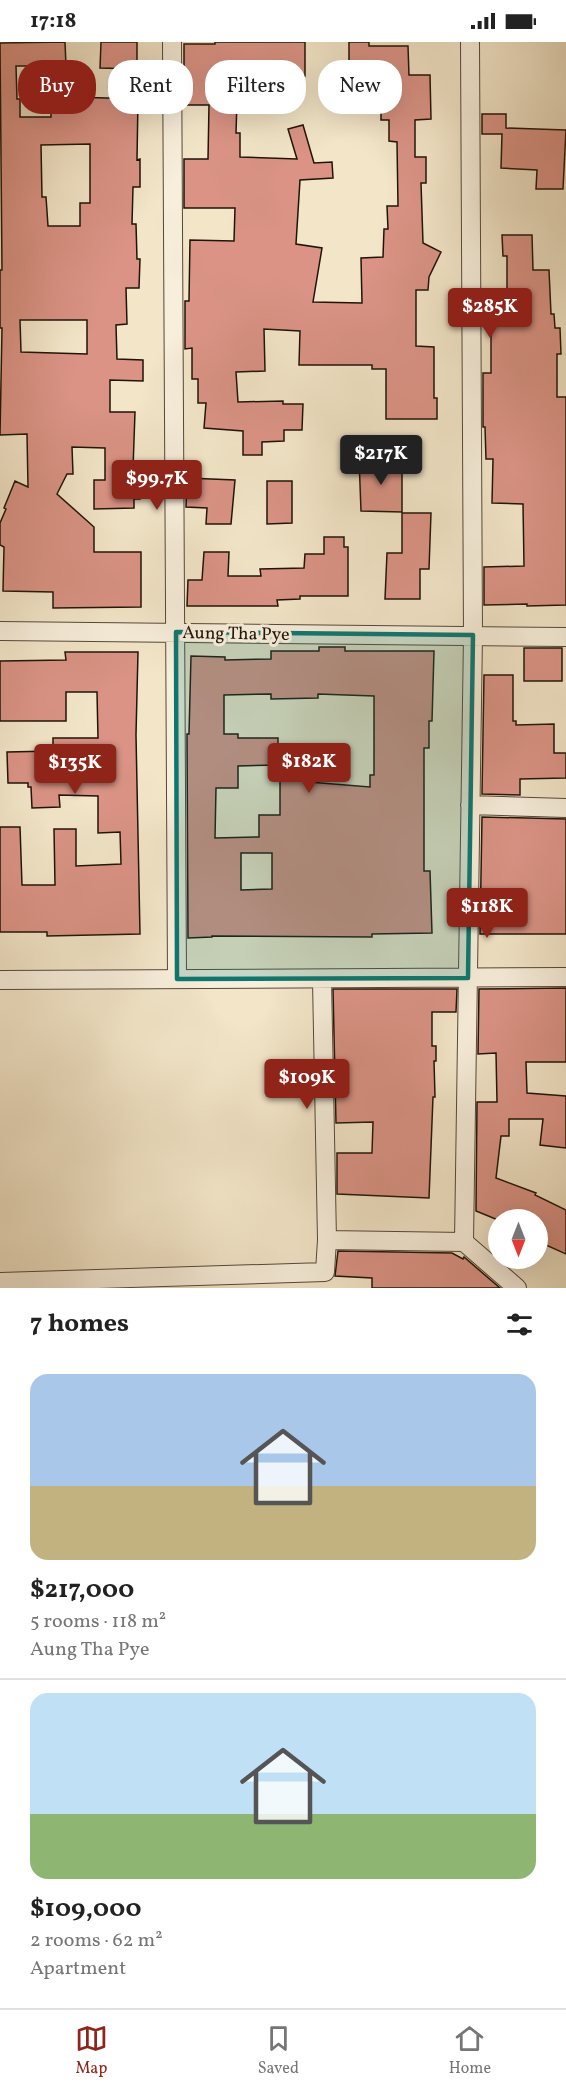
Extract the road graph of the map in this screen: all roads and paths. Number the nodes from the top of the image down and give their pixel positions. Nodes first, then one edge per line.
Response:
1 (172, 42) edge
2 (470, 42) edge
3 (0, 631) edge
4 (176, 632) junction
5 (473, 635) junction
6 (566, 637) edge
7 (470, 806) junction
8 (566, 808) edge
9 (566, 977) edge
10 (468, 978) junction
11 (177, 979) junction
12 (0, 980) edge
13 (322, 980) junction
14 (327, 1240) junction
15 (464, 1242) junction
16 (0, 1282) edge
17 (517, 1288) edge

1 - 4 street
2 - 5 street
3 - 4 street, Aung Tha Pye
4 - 5 street, Aung Tha Pye
4 - 11 street
5 - 6 street, Aung Tha Pye
5 - 7 street
7 - 8 street
7 - 10 street
9 - 10 street
10 - 13 street
10 - 15 street
11 - 12 street
11 - 13 street
13 - 14 street
14 - 15 street
14 - 16 street
15 - 17 street

